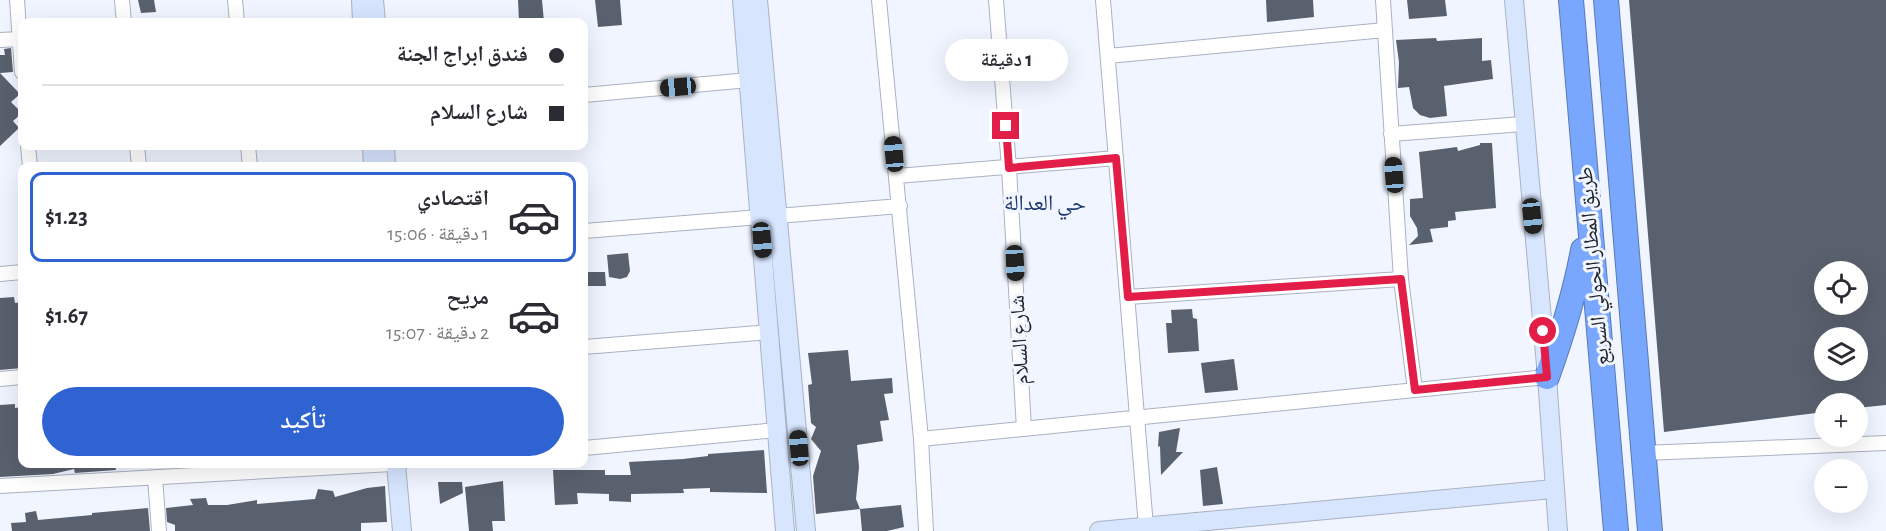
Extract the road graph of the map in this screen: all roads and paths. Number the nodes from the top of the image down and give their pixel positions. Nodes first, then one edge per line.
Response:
1 (17, 0) edge
2 (122, 0) edge
3 (235, 0) edge
4 (361, 0) edge
5 (374, 0) edge
6 (742, 0) edge
7 (758, 0) edge
8 (879, 0) edge
9 (996, 0) edge
10 (1103, 0) edge
11 (1383, 0) edge
12 (1514, 0) edge
13 (1571, 0) edge
14 (1606, 0) edge
15 (18, 18) edge
16 (124, 18) edge
17 (237, 18) edge
18 (362, 18) edge
19 (376, 18) edge
20 (1384, 30) junction
21 (18, 39) edge
22 (0, 40) edge
23 (1108, 56) junction
24 (749, 80) junction
25 (588, 95) edge
26 (1523, 124) junction
27 (1391, 134) junction
28 (1116, 158) junction
29 (1009, 168) junction
30 (897, 176) junction
31 (900, 206) junction
32 (768, 216) junction
33 (1588, 218) junction
34 (588, 231) edge
35 (18, 272) edge
36 (0, 274) edge
37 (1401, 279) junction
38 (1128, 297) junction
39 (769, 332) junction
40 (588, 347) edge
41 (18, 377) edge
42 (1547, 377) junction
43 (0, 379) edge
44 (1415, 390) junction
45 (1137, 418) junction
46 (797, 427) junction
47 (777, 429) junction
48 (1024, 429) junction
49 (921, 439) junction
50 (1886, 443) edge
51 (588, 448) edge
52 (1644, 453) junction
53 (263, 468) edge
54 (396, 468) edge
55 (409, 468) edge
56 (155, 477) junction
57 (0, 486) edge
58 (1553, 489) junction
59 (1146, 527) junction
60 (159, 531) edge
61 (402, 531) edge
62 (414, 531) edge
63 (785, 531) edge
64 (806, 531) edge
65 (926, 531) edge
66 (1099, 531) edge
67 (1558, 531) edge
68 (1616, 531) edge
69 (1650, 531) edge

1 - 15 street
2 - 16 street
3 - 17 street
4 - 18 street
5 - 19 street
6 - 24 street
7 - 32 street
8 - 30 street
9 - 29 street, شارع السلام
10 - 23 street
11 - 20 street
12 - 26 street
13 - 33 highway, طريق المطار الحولي السريع
14 - 52 highway, طريق المطار الحولي السريع
20 - 23 street
20 - 27 street
21 - 22 street
23 - 28 street
24 - 25 street
24 - 32 street
26 - 27 street
26 - 42 street
27 - 37 street
28 - 29 street
28 - 38 street
29 - 30 street
29 - 48 street, شارع السلام
30 - 31 street
31 - 32 street
31 - 49 street
32 - 34 street
32 - 39 street
32 - 46 street
33 - 42 highway
33 - 68 highway, طريق المطار الحولي السريع
35 - 36 street
37 - 38 street
37 - 44 street
38 - 45 street
39 - 40 street
39 - 47 street
41 - 43 street
42 - 44 street
42 - 58 street
44 - 45 street
45 - 48 street
45 - 59 street
46 - 47 street
46 - 64 street
47 - 51 street
47 - 63 street
48 - 49 street
49 - 65 street
50 - 52 street
52 - 69 highway, طريق المطار الحولي السريع
53 - 56 street
54 - 61 street
55 - 62 street
56 - 57 street
56 - 60 street
58 - 59 street
58 - 67 street
59 - 66 street

